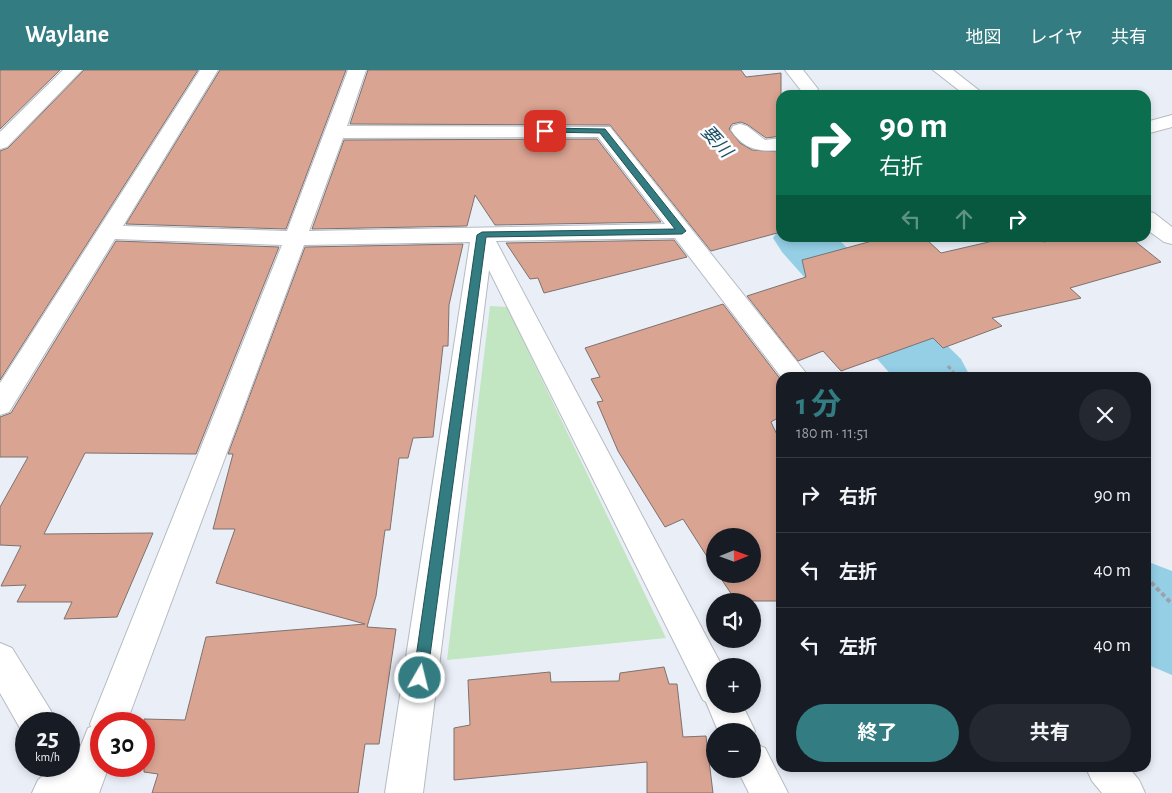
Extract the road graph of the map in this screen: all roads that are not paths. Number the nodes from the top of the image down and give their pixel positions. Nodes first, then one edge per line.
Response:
1 (73, 70) edge
2 (209, 70) edge
3 (358, 70) edge
4 (794, 70) edge
5 (942, 70) edge
6 (809, 89) dead end
7 (969, 90) edge
8 (1172, 121) edge
9 (1151, 127) edge
10 (740, 130) dead end
11 (336, 132) junction
12 (0, 143) edge
13 (776, 144) edge
14 (1151, 222) edge
15 (682, 231) junction
16 (108, 232) junction
17 (482, 235) junction
18 (1172, 237) edge
19 (296, 238) junction
20 (792, 372) edge
21 (0, 405) edge
22 (0, 660) edge
23 (706, 671) edge
24 (31, 712) edge
25 (113, 712) edge
26 (90, 756) edge
27 (1109, 772) edge
28 (761, 778) edge
29 (69, 785) edge
30 (404, 793) edge
31 (769, 793) edge
32 (1126, 793) edge

1 - 12 street
2 - 16 street
3 - 11 street
4 - 6 street
5 - 7 street
8 - 9 street
10 - 13 street
11 - 15 street
11 - 19 street
14 - 18 street
15 - 17 street
15 - 20 street
16 - 19 street
16 - 21 street
17 - 19 street
17 - 23 street
17 - 30 street
19 - 25 street
22 - 24 street
26 - 29 street
27 - 32 street
28 - 31 street

